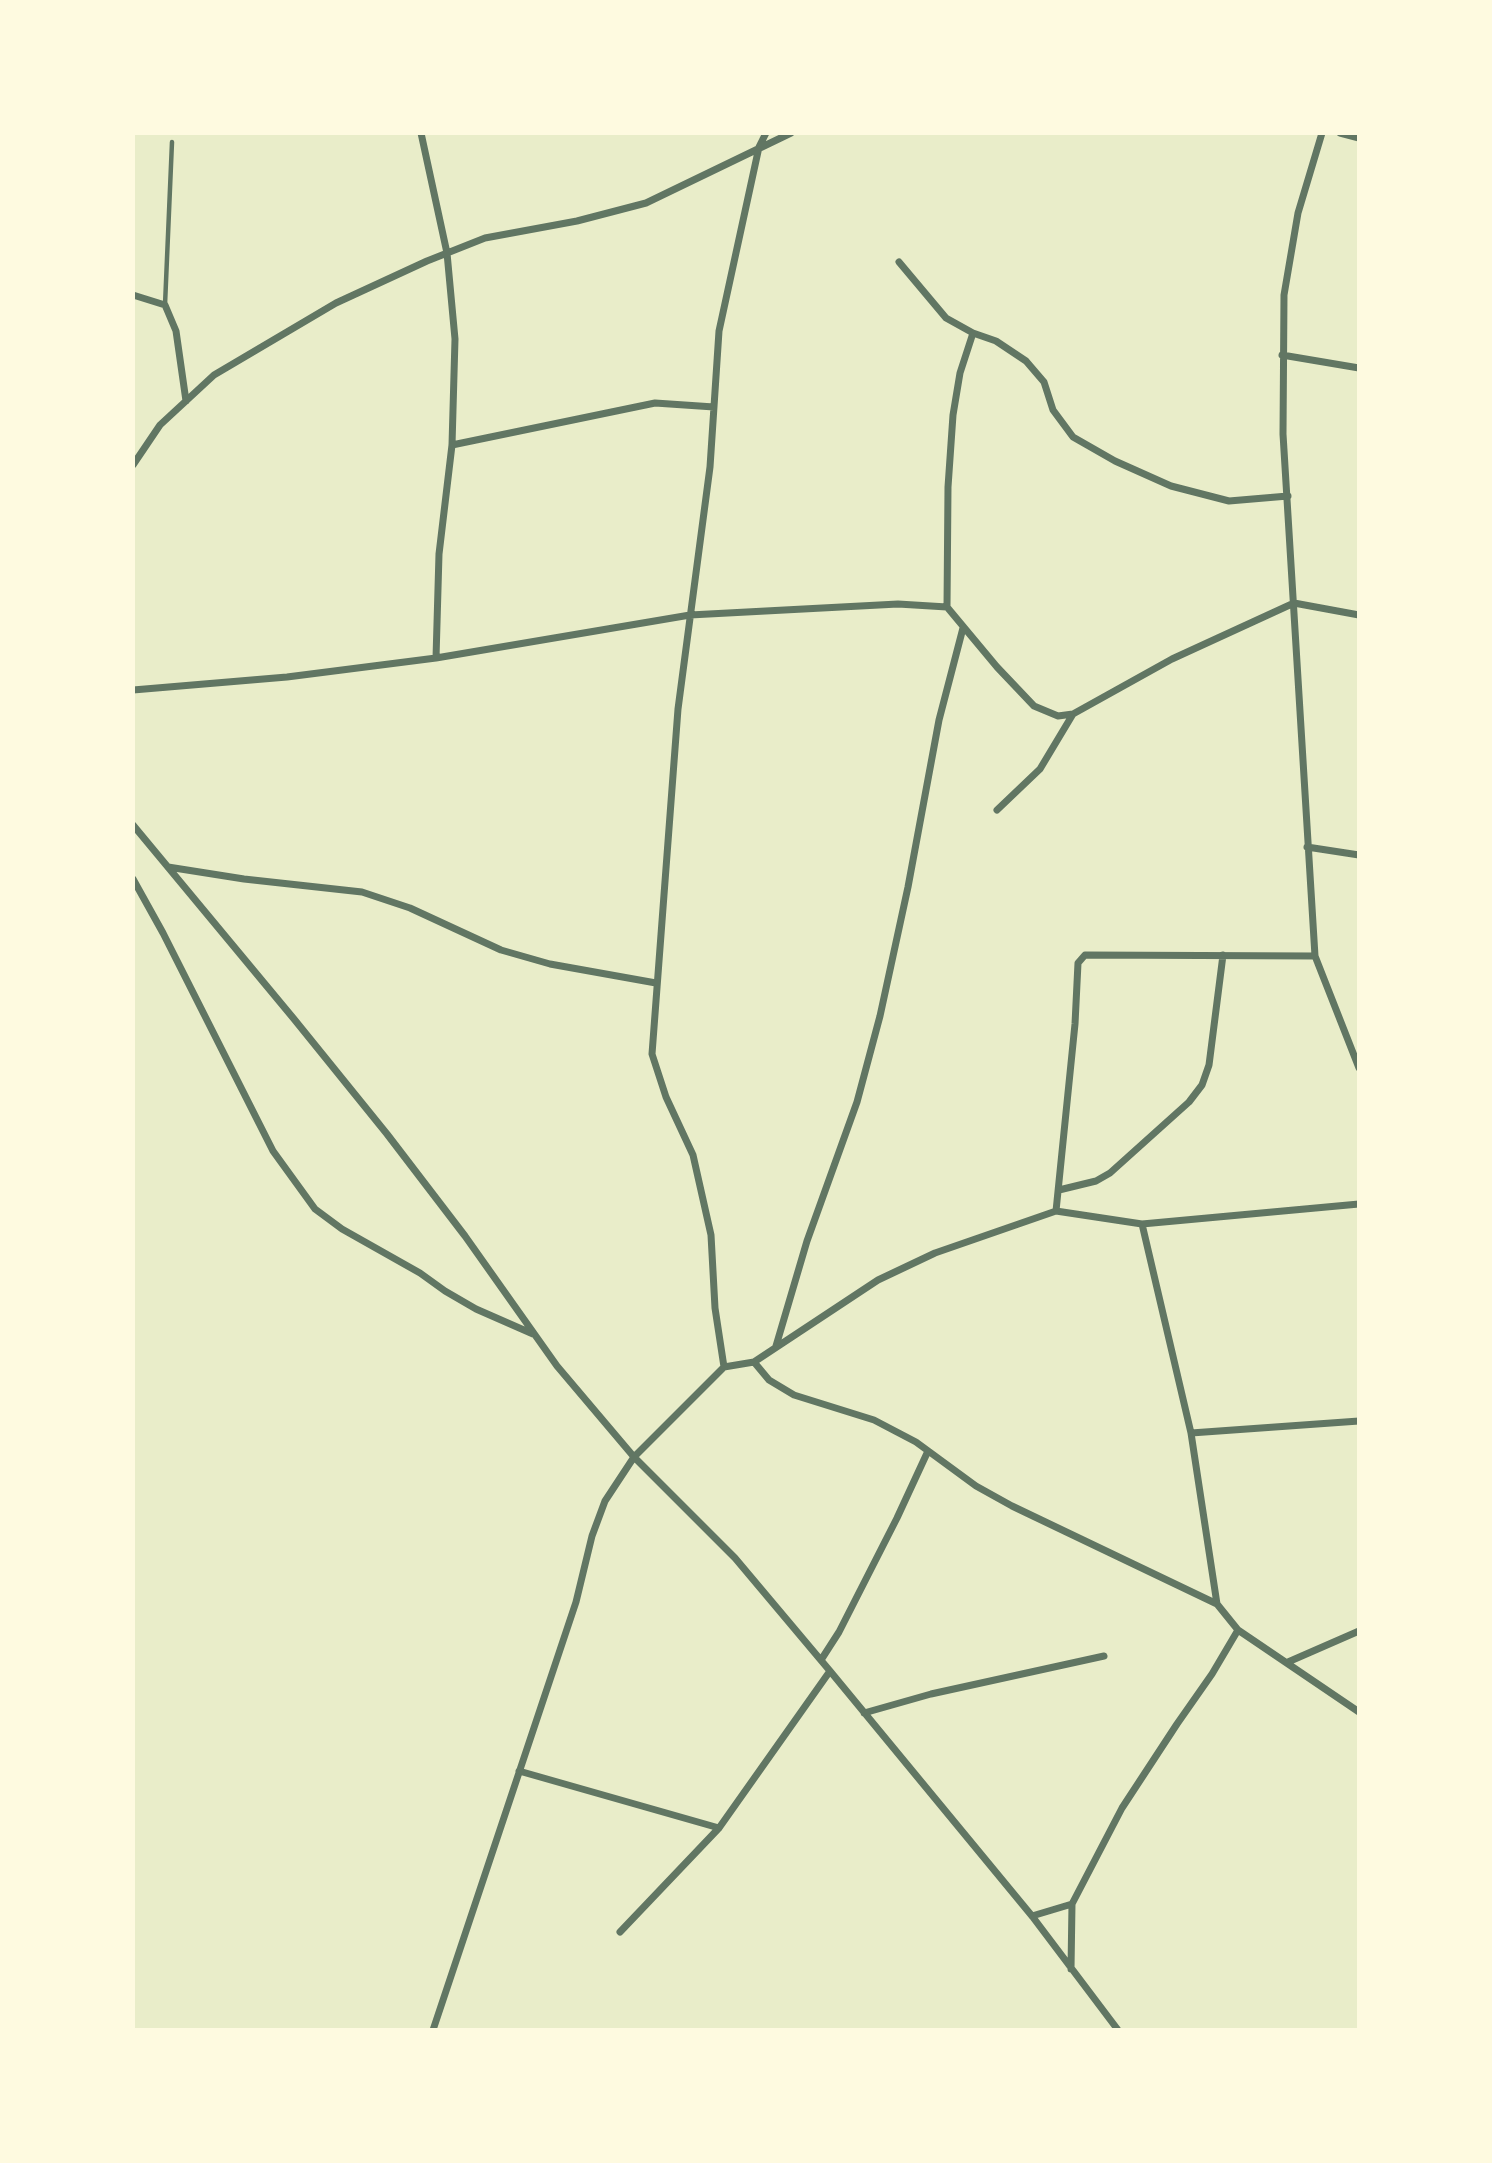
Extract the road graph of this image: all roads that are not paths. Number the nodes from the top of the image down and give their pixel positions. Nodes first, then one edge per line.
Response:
1 (421, 133) edge
2 (766, 133) edge
3 (791, 133) edge
4 (1322, 133) edge
5 (1340, 133) edge
6 (1359, 138) edge
7 (172, 142) dead end
8 (759, 147) junction
9 (447, 253) junction
10 (899, 262) dead end
11 (133, 295) edge
12 (165, 305) junction
13 (973, 332) junction
14 (1282, 355) junction
15 (1359, 368) edge
16 (186, 401) junction
17 (714, 407) junction
18 (452, 445) junction
19 (133, 465) edge
20 (1288, 496) junction
21 (1294, 603) junction
22 (947, 607) junction
23 (690, 615) junction
24 (1359, 615) edge
25 (963, 628) junction
26 (436, 659) junction
27 (133, 690) edge
28 (1073, 714) junction
29 (998, 810) dead end
30 (133, 825) edge
31 (1307, 847) junction
32 (1359, 855) edge
33 (168, 867) junction
34 (133, 879) edge
35 (1223, 955) junction
36 (1315, 956) junction
37 (656, 983) junction
38 (1359, 1068) edge
39 (1059, 1190) junction
40 (1359, 1204) edge
41 (1056, 1211) junction
42 (1142, 1224) junction
43 (535, 1335) junction
44 (776, 1346) junction
45 (754, 1362) junction
46 (724, 1367) junction
47 (1359, 1421) edge
48 (1191, 1433) junction
49 (928, 1451) junction
50 (634, 1457) junction
51 (1217, 1604) junction
52 (1238, 1630) junction
53 (1359, 1631) edge
54 (1104, 1656) dead end
55 (821, 1660) junction
56 (1288, 1662) junction
57 (830, 1671) junction
58 (1359, 1712) edge
59 (864, 1713) junction
60 (519, 1770) junction
61 (719, 1828) junction
62 (1072, 1904) junction
63 (1032, 1916) junction
64 (620, 1932) dead end
65 (1072, 1970) junction
66 (433, 2030) edge
67 (1118, 2030) edge

1 - 9 street
2 - 8 street
3 - 8 street
4 - 14 street
5 - 6 street
7 - 12 lane
8 - 9 street
8 - 17 street
9 - 16 street
9 - 18 street
10 - 13 street
11 - 12 street
12 - 16 street
13 - 20 street
13 - 22 street
14 - 15 street
14 - 20 street
16 - 19 street
17 - 18 street
17 - 23 street
18 - 26 street
20 - 21 street
21 - 24 street
21 - 28 street
21 - 31 street
22 - 23 street
22 - 25 street
23 - 26 street
23 - 37 street
25 - 28 street
25 - 44 street
26 - 27 street
28 - 29 street
30 - 33 street
31 - 32 street
31 - 36 street
33 - 37 street
33 - 43 street
34 - 43 street
35 - 36 street
35 - 39 street
35 - 39 street
36 - 38 street
37 - 46 street
39 - 41 street
40 - 42 street
41 - 42 street
41 - 44 street
42 - 48 street
43 - 50 street
44 - 45 street
45 - 46 street
45 - 49 street
46 - 50 street
47 - 48 street
48 - 51 street
49 - 51 street
49 - 55 street
50 - 55 street
50 - 60 street
51 - 52 street
52 - 56 street
52 - 62 street
53 - 56 street
54 - 59 street
55 - 57 street
56 - 58 street
57 - 59 street
57 - 61 street
59 - 63 street
60 - 61 street
60 - 66 street
61 - 64 street
62 - 63 street
62 - 65 street
63 - 65 street
65 - 67 street

